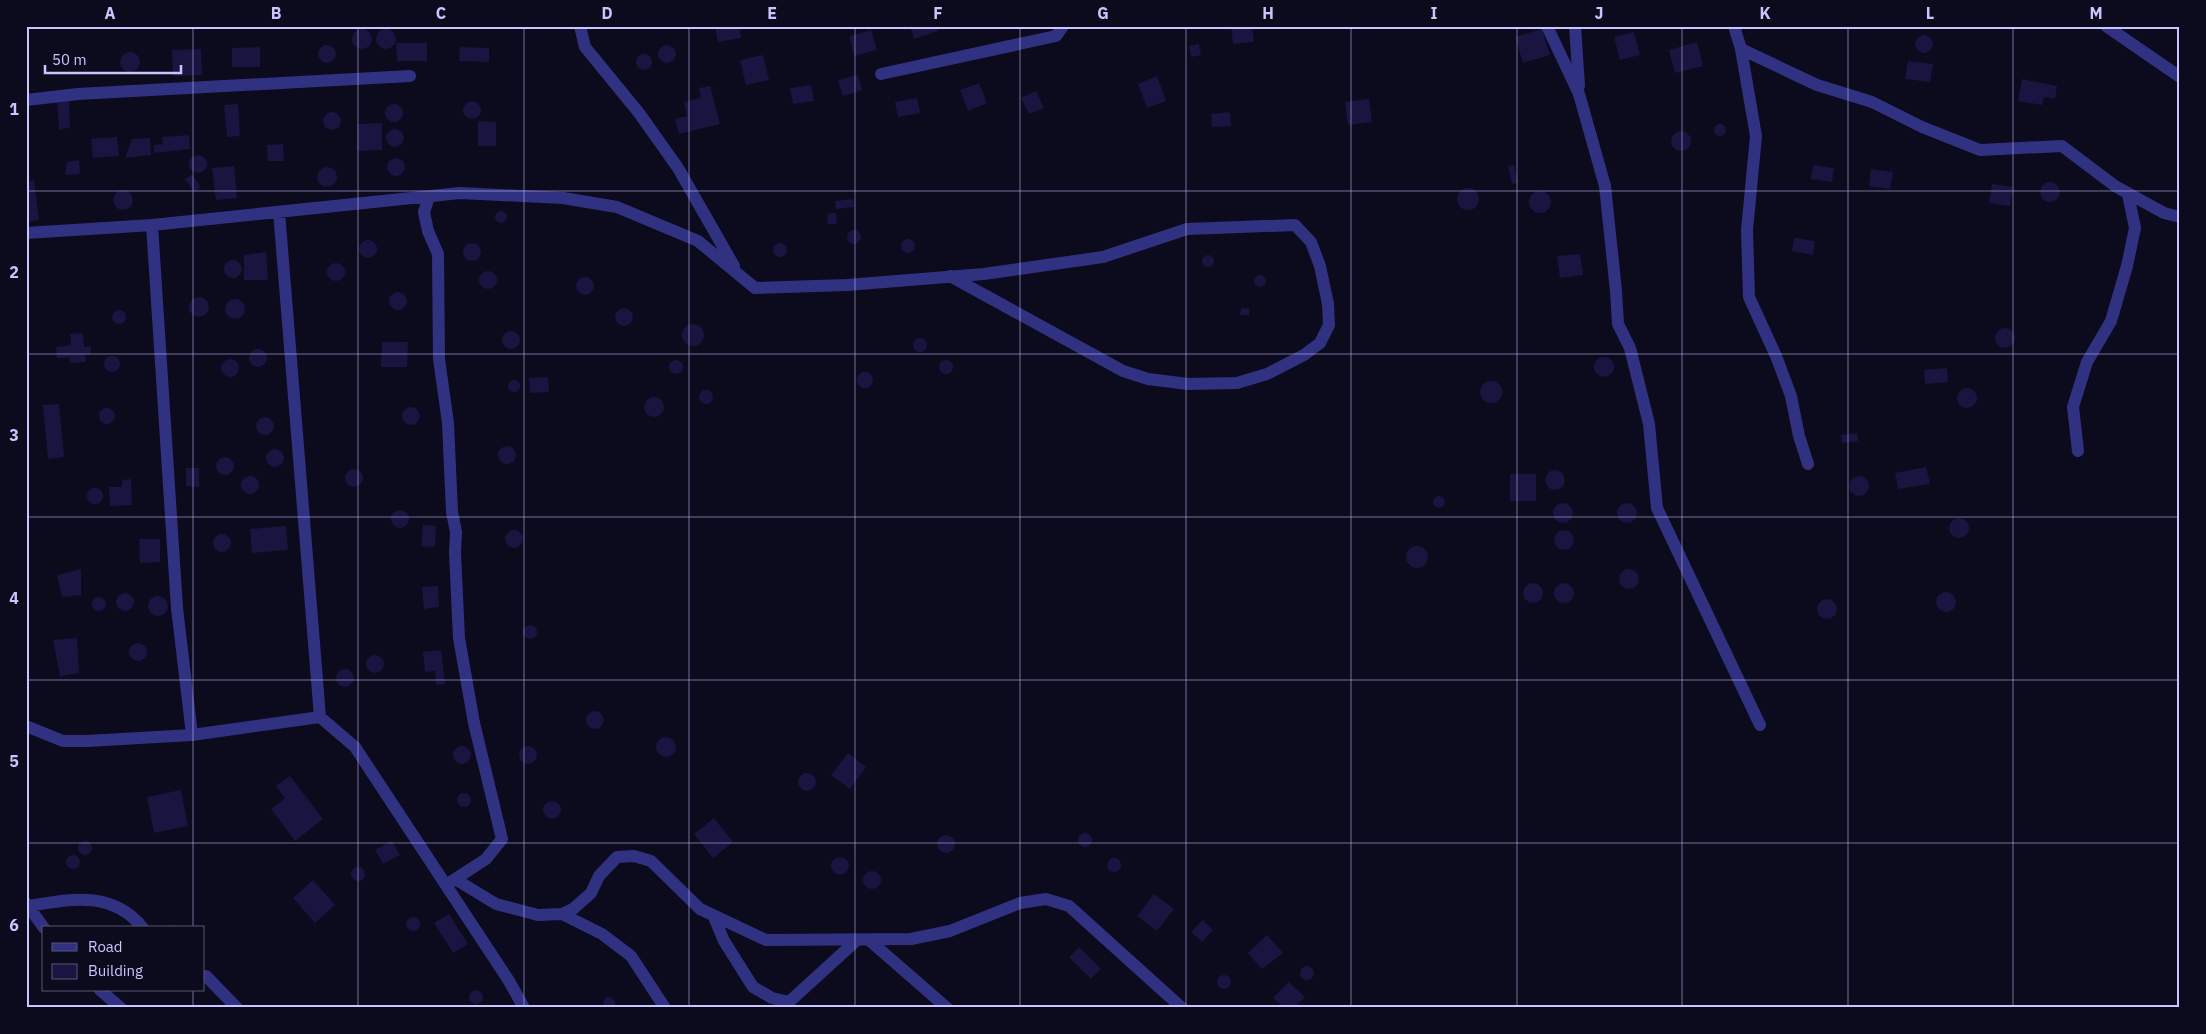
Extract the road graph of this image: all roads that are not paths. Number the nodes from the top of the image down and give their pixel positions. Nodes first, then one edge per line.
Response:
1 (580, 26) edge
2 (1063, 26) edge
3 (1547, 26) edge
4 (1575, 26) edge
5 (1734, 26) edge
6 (2106, 26) edge
7 (1741, 49) junction
8 (881, 74) dead end
9 (410, 76) dead end
10 (2180, 77) edge
11 (1579, 94) junction
12 (26, 100) edge
13 (2128, 194) junction
14 (429, 197) junction
15 (279, 212) junction
16 (2180, 217) edge
17 (152, 225) junction
18 (26, 232) edge
19 (738, 273) junction
20 (950, 276) junction
21 (2078, 451) dead end
22 (1808, 464) dead end
23 (320, 717) junction
24 (1760, 725) dead end
25 (26, 726) edge
26 (192, 735) junction
27 (451, 882) junction
28 (28, 904) edge
29 (562, 914) junction
30 (714, 918) junction
31 (43, 926) edge
32 (141, 926) edge
33 (863, 940) junction
34 (205, 976) edge
35 (102, 992) edge
36 (121, 1008) edge
37 (237, 1008) edge
38 (524, 1008) edge
39 (665, 1008) edge
40 (947, 1008) edge
41 (1182, 1008) edge

1 - 19 street
2 - 8 street
3 - 11 street
4 - 11 street
5 - 7 street
6 - 10 street
7 - 13 street
7 - 22 street
9 - 12 street
11 - 24 street
13 - 16 street
13 - 21 street
14 - 15 street
14 - 19 street
14 - 27 street
15 - 17 street
15 - 23 street
17 - 18 street
17 - 26 street
19 - 20 street
20 - 20 street
23 - 26 street
23 - 27 street
25 - 26 street
27 - 29 street
27 - 38 street
28 - 31 street
28 - 32 street
29 - 30 street
29 - 39 street
30 - 33 street
30 - 33 street
33 - 40 street
33 - 41 street
34 - 37 street
35 - 36 street

